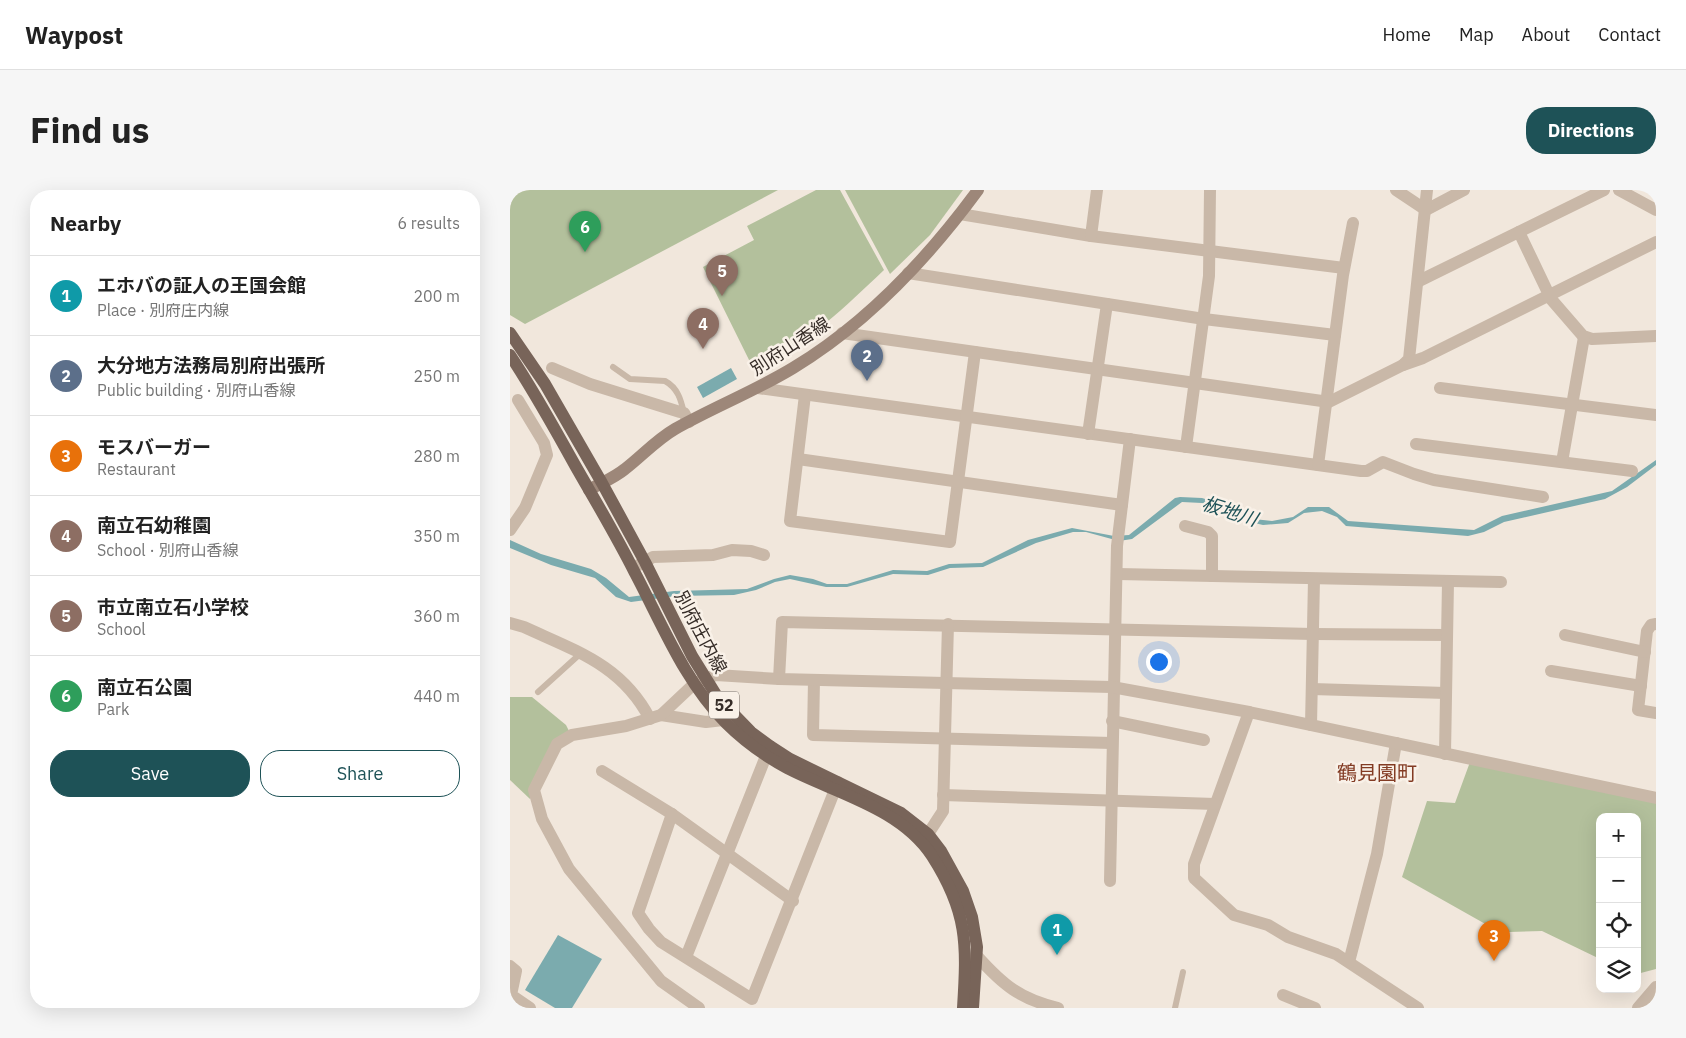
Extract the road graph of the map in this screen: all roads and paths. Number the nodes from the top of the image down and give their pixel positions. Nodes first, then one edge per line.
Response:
1 (978, 190) edge
2 (1097, 190) edge
3 (1210, 190) edge
4 (1396, 190) edge
5 (1428, 190) edge
6 (1464, 190) edge
7 (1604, 190) edge
8 (1619, 190) edge
9 (1426, 210) junction
10 (1656, 210) edge
11 (960, 214) junction
12 (1353, 223) dead end
13 (1519, 232) junction
14 (1091, 236) junction
15 (1656, 242) edge
16 (1208, 252) junction
17 (1344, 268) junction
18 (908, 273) junction
19 (1419, 281) junction
20 (1549, 295) junction
21 (1106, 304) junction
22 (1204, 319) junction
23 (510, 333) edge
24 (842, 333) junction
25 (1335, 334) junction
26 (1656, 336) edge
27 (1584, 337) junction
28 (975, 352) junction
29 (510, 354) edge
30 (1403, 365) junction
31 (613, 367) dead end
32 (552, 368) dead end
33 (1097, 370) junction
34 (1195, 383) junction
35 (544, 384) junction
36 (758, 388) junction
37 (1440, 388) dead end
38 (533, 390) junction
39 (805, 395) junction
40 (514, 399) edge
41 (1325, 402) junction
42 (1572, 404) junction
43 (1656, 415) edge
44 (967, 417) junction
45 (687, 418) junction
46 (1088, 434) junction
47 (1130, 439) junction
48 (1416, 444) dead end
49 (1186, 447) junction
50 (798, 459) junction
51 (1562, 462) junction
52 (1318, 465) junction
53 (1632, 471) dead end
54 (958, 481) junction
55 (602, 483) junction
56 (589, 490) junction
57 (1543, 497) dead end
58 (1122, 505) junction
59 (1185, 526) dead end
60 (510, 530) edge
61 (764, 556) dead end
62 (645, 562) junction
63 (633, 569) junction
64 (1118, 574) junction
65 (1212, 576) junction
66 (1314, 579) junction
67 (1448, 582) junction
68 (1501, 582) dead end
69 (510, 623) edge
70 (948, 624) junction
71 (1656, 624) edge
72 (1115, 629) junction
73 (1313, 634) junction
74 (1447, 635) junction
75 (1565, 636) dead end
76 (580, 654) junction
77 (1648, 656) edge
78 (1551, 671) dead end
79 (779, 679) junction
80 (814, 680) junction
81 (700, 681) junction
82 (945, 683) junction
83 (1640, 686) junction
84 (1112, 687) junction
85 (1312, 689) junction
86 (538, 692) dead end
87 (1446, 693) junction
88 (1250, 712) junction
89 (1656, 713) edge
90 (655, 717) junction
91 (723, 720) junction
92 (1112, 721) junction
93 (1311, 725) junction
94 (944, 739) junction
95 (1204, 740) dead end
96 (1396, 743) junction
97 (1112, 744) junction
98 (768, 751) junction
99 (1445, 754) junction
100 (602, 771) dead end
101 (837, 786) junction
102 (943, 796) junction
103 (1656, 798) edge
104 (1111, 800) junction
105 (1215, 804) junction
106 (672, 814) junction
107 (928, 834) junction
108 (726, 853) junction
109 (1110, 881) dead end
110 (792, 901) junction
111 (977, 956) junction
112 (686, 957) junction
113 (1349, 962) junction
114 (510, 966) edge
115 (1183, 972) dead end
116 (1656, 987) edge
117 (1283, 995) dead end
118 (530, 1008) edge
119 (699, 1008) edge
120 (963, 1008) edge
121 (973, 1008) edge
122 (1058, 1008) edge
123 (1175, 1008) edge
124 (1315, 1008) edge
125 (1418, 1008) edge
126 (1638, 1008) edge

1 - 11 main road, 別府山香線
2 - 14 street
3 - 16 street
4 - 9 street
5 - 9 street
6 - 9 street
7 - 13 street
8 - 10 street
9 - 19 street
11 - 14 street
11 - 18 main road, 別府山香線
12 - 17 street
13 - 19 street
13 - 20 street
14 - 16 street
15 - 20 street
16 - 17 street
16 - 22 street
17 - 25 street
18 - 21 street
18 - 24 main road, 別府山香線
19 - 30 street
20 - 27 street
20 - 30 street
21 - 22 street
21 - 33 street
22 - 25 street
22 - 34 street
23 - 35 main road, 別府庄内線 / 52
24 - 28 street
24 - 36 main road, 別府山香線
25 - 41 street
26 - 27 street
27 - 42 street
28 - 33 street
28 - 44 street
29 - 38 main road, 別府庄内線 / 52
30 - 41 street
31 - 45 lane
32 - 45 street
33 - 34 street
33 - 46 street
34 - 41 street
34 - 49 street
35 - 38 street
35 - 55 main road, 別府庄内線 / 52
36 - 39 street
36 - 45 main road, 別府山香線
37 - 42 street
38 - 40 street
38 - 56 main road, 別府庄内線 / 52
39 - 44 street
39 - 50 street
40 - 60 street
41 - 52 street
42 - 43 street
42 - 51 street
44 - 46 street
44 - 54 street
45 - 55 main road, 別府山香線
46 - 47 street
47 - 49 street
47 - 58 street
48 - 51 street
49 - 52 street
50 - 54 street
50 - 54 street
51 - 53 street
52 - 57 street
54 - 58 street
55 - 56 main road, 別府山香線
55 - 62 main road, 別府庄内線 / 52
56 - 63 main road, 別府庄内線 / 52
58 - 64 street
59 - 65 street
61 - 62 street
62 - 63 street
62 - 81 main road, 別府庄内線 / 52
63 - 81 main road, 別府庄内線 / 52
64 - 65 street
64 - 72 street
65 - 66 street
66 - 67 street
66 - 73 street
67 - 68 street
67 - 74 street
69 - 76 street
70 - 72 street
70 - 79 street
70 - 82 street
71 - 77 street
72 - 73 street
72 - 84 street
73 - 74 street
73 - 85 street
74 - 87 street
75 - 77 street
76 - 86 lane
76 - 90 street
77 - 83 street
78 - 83 street
79 - 80 street
79 - 81 street
80 - 82 street
80 - 94 street
81 - 90 street
81 - 91 main road, 別府庄内線 / 52
81 - 98 main road, 別府庄内線 / 52
82 - 84 street
82 - 94 street
83 - 89 street
84 - 88 street
84 - 92 street
85 - 87 street
85 - 93 street
87 - 99 street
88 - 93 street
88 - 105 street
90 - 91 street
90 - 119 street
91 - 98 main road, 別府庄内線 / 52
92 - 95 street
92 - 97 street
93 - 96 street
94 - 97 street
94 - 102 street
96 - 99 street
96 - 113 street
97 - 104 street
98 - 101 main road, 別府庄内線 / 52
98 - 108 street
99 - 103 street
100 - 106 street
101 - 107 main road, 別府庄内線 / 52
101 - 110 street
101 - 120 main road, 別府庄内線 / 52
102 - 104 street
102 - 107 street
104 - 105 street
104 - 109 street
105 - 113 street
106 - 108 street
106 - 112 street
107 - 111 main road, 別府庄内線 / 52
108 - 110 street
108 - 112 street
110 - 112 street
111 - 121 main road, 別府庄内線 / 52
111 - 122 street
113 - 125 street
114 - 118 street
115 - 123 lane
116 - 126 street
117 - 124 street

